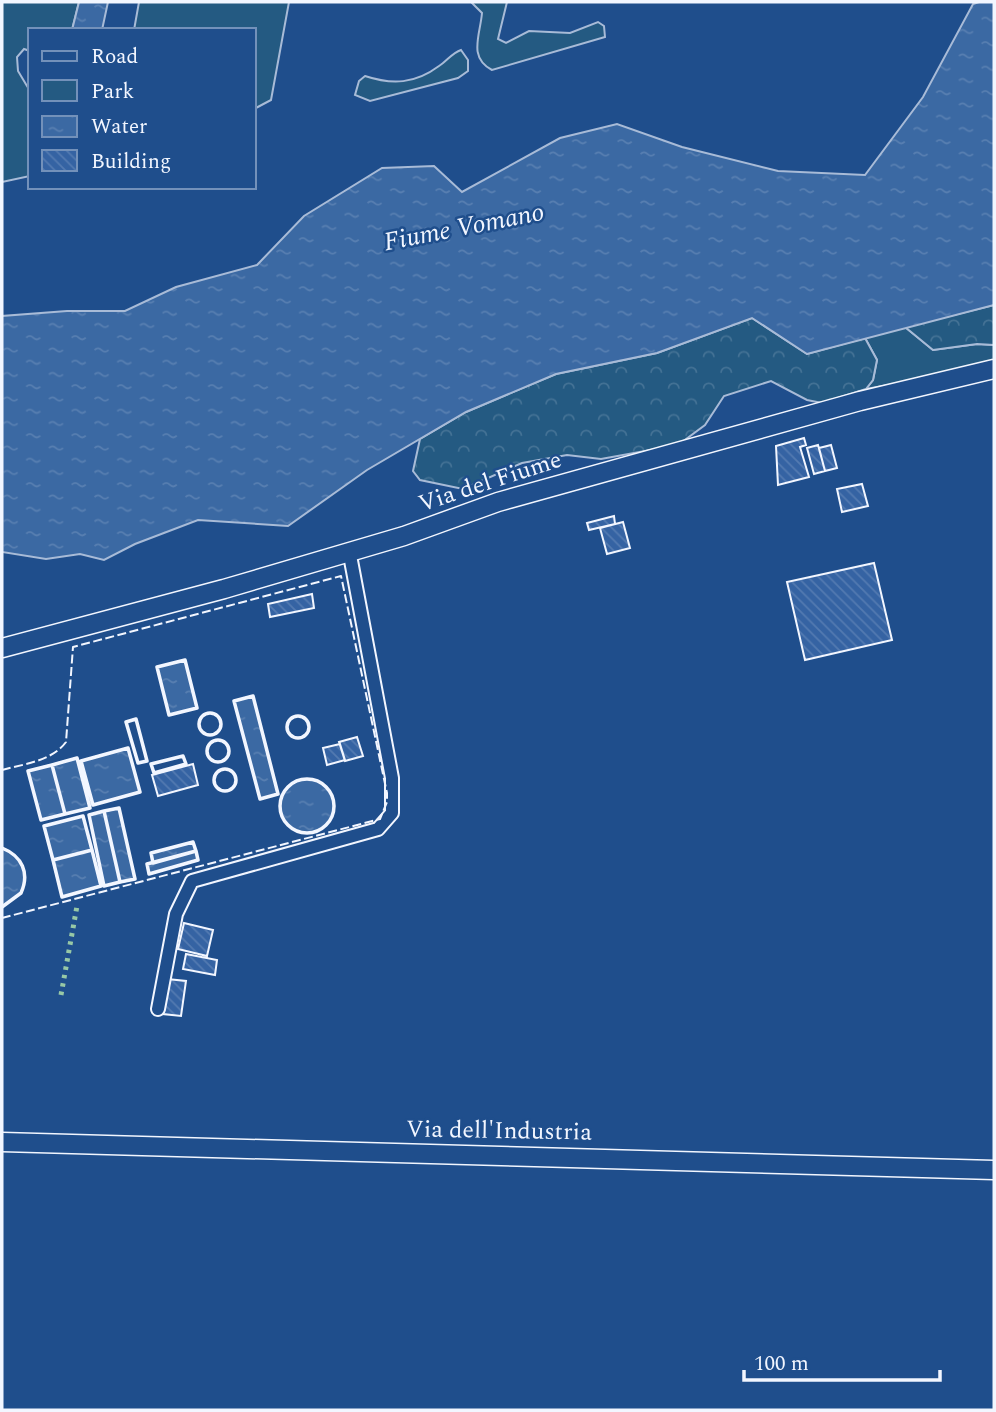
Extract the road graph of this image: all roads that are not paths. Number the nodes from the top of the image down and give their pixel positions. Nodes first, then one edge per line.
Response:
1 (994, 369) edge
2 (349, 550) junction
3 (2, 648) edge
4 (158, 1009) dead end
5 (2, 1142) edge
6 (994, 1170) edge

1 - 2 street, Via del Fiume
2 - 3 street, Via del Fiume
2 - 4 street
5 - 6 street, Via dell'Industria

